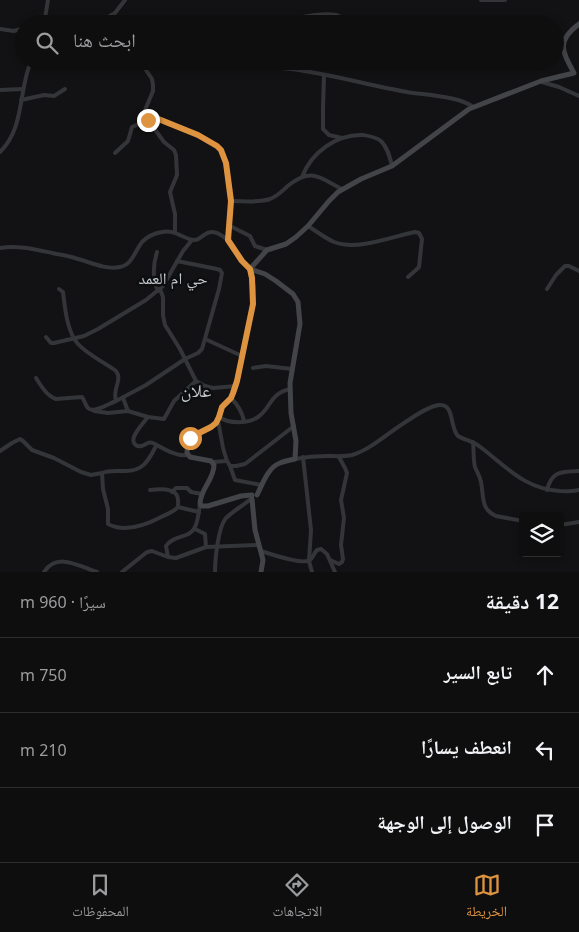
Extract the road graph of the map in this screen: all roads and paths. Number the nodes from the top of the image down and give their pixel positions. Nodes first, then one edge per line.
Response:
1 (48, 0) edge
2 (125, 0) edge
3 (481, 0) edge
4 (505, 0) edge
5 (46, 15) edge
6 (112, 15) edge
7 (579, 24) edge
8 (0, 29) edge
9 (15, 31) edge
10 (564, 39) edge
11 (564, 50) edge
12 (28, 70) edge
13 (146, 70) edge
14 (296, 70) edge
15 (574, 73) junction
16 (324, 75) junction
17 (579, 78) edge
18 (541, 81) junction
19 (23, 89) junction
20 (0, 90) edge
21 (65, 90) dead end
22 (579, 96) edge
23 (21, 100) junction
24 (473, 107) junction
25 (146, 114) junction
26 (148, 120) junction
27 (342, 138) junction
28 (0, 152) edge
29 (115, 153) dead end
30 (392, 166) junction
31 (302, 177) junction
32 (342, 189) junction
33 (231, 201) junction
34 (230, 226) junction
35 (308, 226) junction
36 (175, 232) junction
37 (192, 240) junction
38 (228, 240) junction
39 (0, 248) edge
40 (266, 250) junction
41 (156, 252) dead end
42 (177, 261) junction
43 (250, 269) junction
44 (579, 271) edge
45 (408, 277) dead end
46 (59, 289) dead end
47 (547, 289) dead end
48 (159, 290) junction
49 (46, 337) dead end
50 (74, 339) junction
51 (205, 339) junction
52 (242, 356) junction
53 (185, 359) junction
54 (253, 368) dead end
55 (292, 369) junction
56 (36, 378) dead end
57 (196, 381) junction
58 (236, 386) junction
59 (290, 389) junction
60 (122, 398) junction
61 (231, 398) junction
62 (116, 401) junction
63 (93, 410) junction
64 (128, 411) junction
65 (148, 417) junction
66 (219, 419) junction
67 (244, 421) junction
68 (294, 426) junction
69 (473, 442) junction
70 (156, 446) junction
71 (0, 451) edge
72 (188, 455) junction
73 (339, 456) junction
74 (303, 458) junction
75 (295, 459) junction
76 (227, 461) junction
77 (213, 462) junction
78 (230, 466) junction
79 (579, 471) edge
80 (102, 473) junction
81 (262, 485) junction
82 (150, 490) dead end
83 (547, 490) junction
84 (579, 490) edge
85 (172, 492) junction
86 (202, 494) junction
87 (254, 497) junction
88 (200, 504) junction
89 (178, 507) junction
90 (199, 512) junction
91 (519, 521) edge
92 (579, 522) edge
93 (564, 525) edge
94 (194, 529) junction
95 (218, 546) junction
96 (206, 547) junction
97 (260, 548) junction
98 (168, 558) junction
99 (330, 560) junction
100 (309, 561) junction
101 (44, 572) edge
102 (97, 572) edge
103 (122, 572) edge
104 (215, 572) edge
105 (261, 572) edge
106 (312, 572) edge
107 (335, 572) edge

1 - 5 street
2 - 6 street
3 - 4 street
7 - 10 street
8 - 9 street
11 - 15 street
12 - 19 street
13 - 25 street
14 - 16 street
15 - 17 street
15 - 18 street
16 - 24 street
16 - 27 street
18 - 22 street
18 - 24 street
19 - 20 street
19 - 23 street
21 - 23 street
23 - 28 street
24 - 30 street
25 - 26 street
25 - 33 street
26 - 29 street
26 - 36 street
27 - 30 street
27 - 31 street
30 - 32 street
31 - 32 street
31 - 33 street
32 - 35 street
33 - 34 street
34 - 38 street
34 - 40 street
35 - 40 street
35 - 45 street
36 - 37 street
36 - 39 street
37 - 38 street
37 - 42 street
38 - 43 street
40 - 43 street
41 - 48 street
42 - 48 street
42 - 51 street
43 - 52 street
43 - 55 street
44 - 47 street
46 - 50 street
48 - 50 street
48 - 53 street
49 - 50 street
50 - 62 street
51 - 52 street
51 - 53 street
52 - 58 street
53 - 57 street
53 - 60 street
54 - 55 street
55 - 59 street
56 - 63 street
57 - 58 street
57 - 65 street
58 - 61 street
59 - 67 street
59 - 68 street
60 - 62 street
60 - 64 street
61 - 66 street
61 - 67 street
62 - 63 street
63 - 64 street
64 - 65 street
65 - 70 street
66 - 67 street
66 - 72 street
66 - 76 street
68 - 75 street
68 - 78 street
69 - 73 street
69 - 83 street
69 - 91 street
70 - 72 street
70 - 80 street
71 - 80 street
72 - 77 street
73 - 74 street
73 - 99 street
74 - 75 street
74 - 100 street
75 - 81 street
76 - 77 street
76 - 78 street
77 - 86 street
78 - 81 street
79 - 83 street
80 - 89 street
81 - 87 street
82 - 85 street
83 - 84 street
85 - 86 street
85 - 89 street
86 - 88 street
87 - 88 street
87 - 95 street
87 - 97 street
88 - 90 street
89 - 90 street
90 - 94 street
92 - 93 street
94 - 96 street
94 - 98 street
95 - 96 street
95 - 97 street
95 - 104 street
96 - 98 street
97 - 100 street
97 - 105 street
98 - 103 street
99 - 100 street
99 - 107 street
100 - 106 street
101 - 102 street

